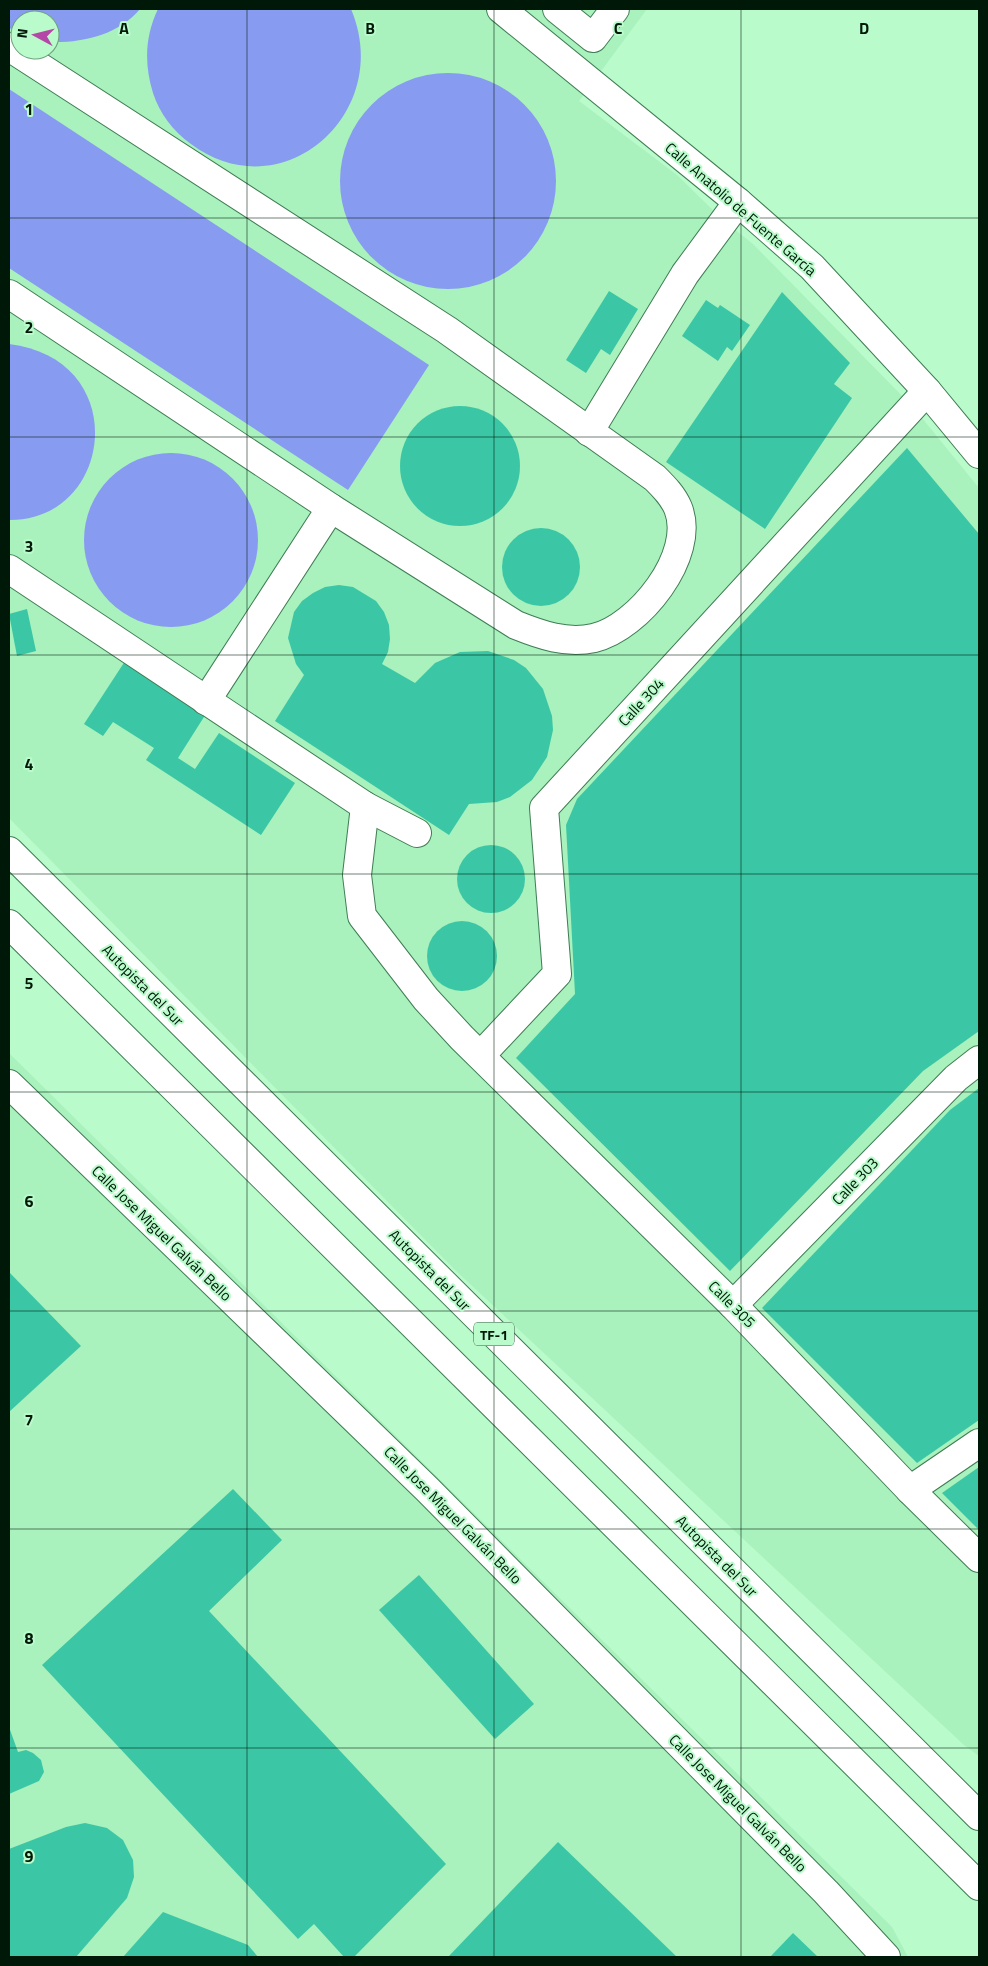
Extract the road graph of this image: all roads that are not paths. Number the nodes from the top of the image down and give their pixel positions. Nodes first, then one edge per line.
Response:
1 (501, 9) edge
2 (557, 9) edge
3 (615, 9) edge
4 (9, 47) edge
5 (738, 202) junction
6 (9, 294) edge
7 (927, 391) junction
8 (589, 432) junction
9 (979, 454) edge
10 (331, 508) junction
11 (9, 569) edge
12 (206, 701) junction
13 (365, 806) junction
14 (418, 833) dead end
15 (9, 851) edge
16 (9, 924) edge
17 (481, 1055) junction
18 (979, 1060) edge
19 (9, 1084) edge
20 (733, 1305) junction
21 (979, 1442) edge
22 (910, 1490) junction
23 (979, 1558) edge
24 (979, 1816) edge
25 (979, 1886) edge
26 (886, 1957) edge

1 - 5 main road, Calle Anatolio de Fuente García
2 - 3 main road
4 - 8 main road
5 - 7 main road, Calle Anatolio de Fuente García
5 - 8 main road
6 - 10 main road
7 - 9 main road, Calle Anatolio de Fuente García
7 - 17 main road, Calle 304
8 - 10 main road
10 - 12 main road
11 - 12 main road
12 - 13 main road
13 - 14 main road
13 - 17 main road, Calle 305
15 - 24 main road, Autopista del Sur / TF-1
16 - 25 main road
17 - 20 main road, Calle 305
18 - 20 main road, Calle 303
19 - 26 main road, Calle Jose Miguel Galván Bello
20 - 22 main road, Calle 305
21 - 22 main road
22 - 23 main road, Calle 305

